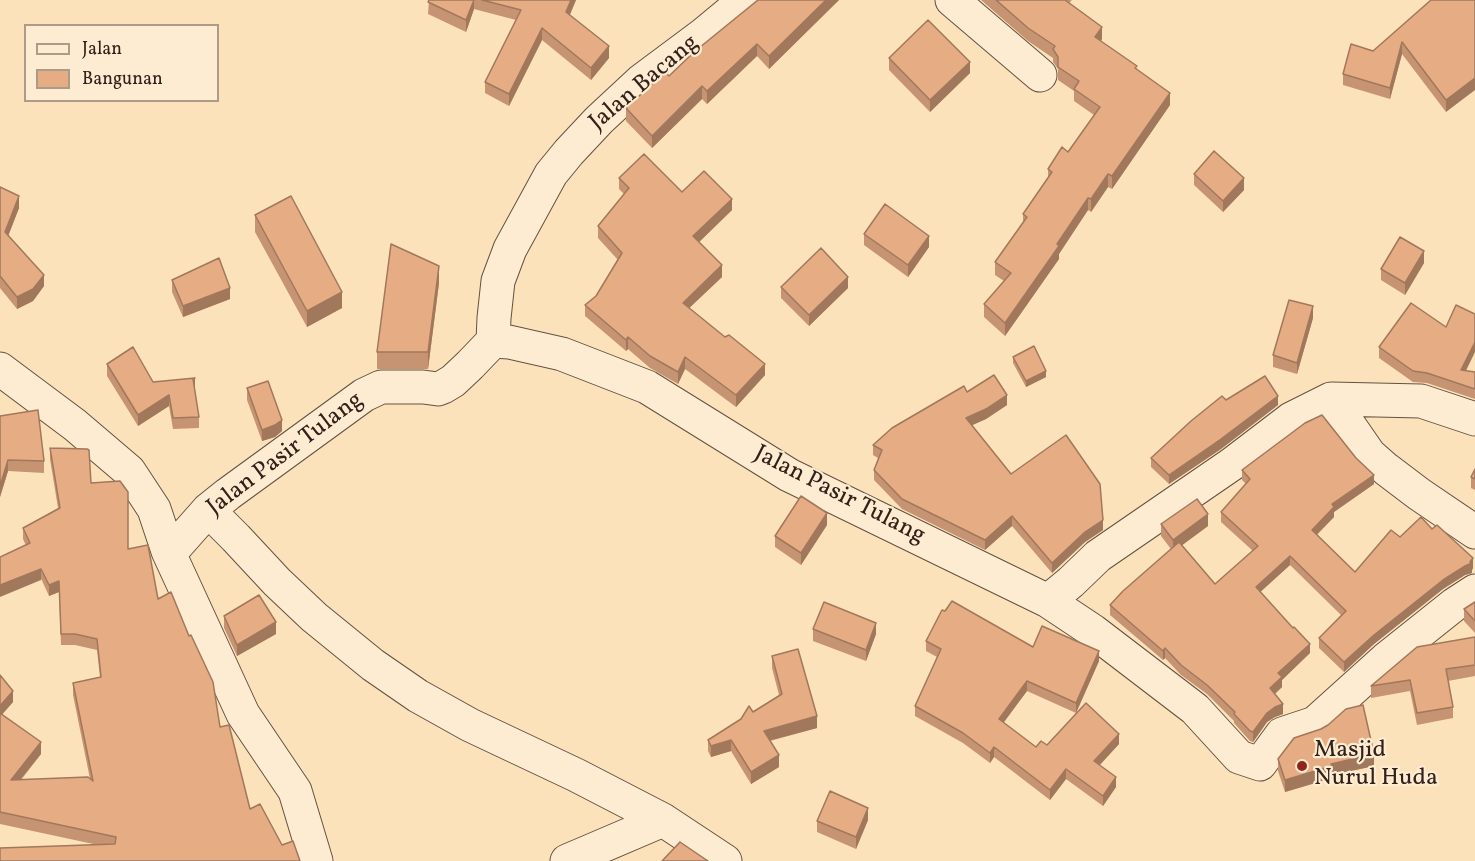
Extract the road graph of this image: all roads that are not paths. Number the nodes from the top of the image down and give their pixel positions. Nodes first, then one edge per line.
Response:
1 (744, 0) edge
2 (952, 0) edge
3 (1040, 75) dead end
4 (493, 341) junction
5 (0, 369) edge
6 (1330, 399) junction
7 (1475, 419) edge
8 (208, 510) junction
9 (1475, 532) edge
10 (168, 551) junction
11 (1475, 591) edge
12 (1048, 601) junction
13 (663, 820) junction
14 (316, 861) edge
15 (567, 861) edge
16 (725, 861) edge

1 - 4 street, Jalan Bacang
2 - 3 street
4 - 8 street, Jalan Pasir Tulang
4 - 12 street, Jalan Pasir Tulang
5 - 10 street
6 - 7 street
6 - 9 street
6 - 12 street
8 - 10 street, Jalan Pasir Tulang
8 - 13 street
10 - 14 street
11 - 12 street, Jalan Pasir Tulang
13 - 15 street
13 - 16 street

